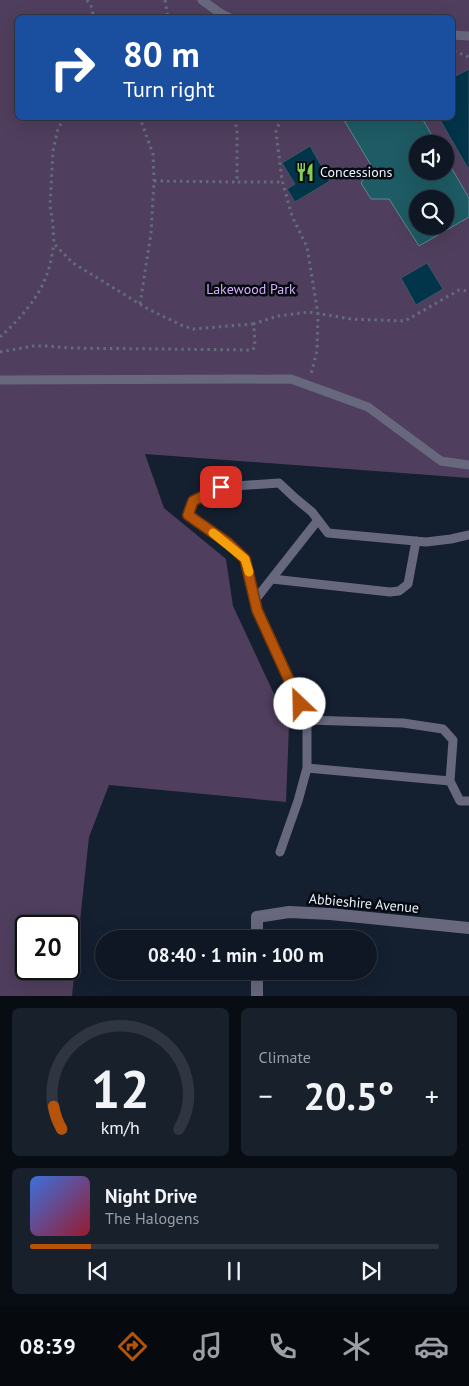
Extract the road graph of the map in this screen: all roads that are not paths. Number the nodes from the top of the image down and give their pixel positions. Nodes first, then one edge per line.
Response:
1 (202, 0) edge
2 (224, 15) edge
3 (455, 35) edge
4 (469, 36) edge
5 (0, 380) edge
6 (469, 465) edge
7 (318, 520) junction
8 (469, 535) edge
9 (416, 542) junction
10 (272, 579) junction
11 (255, 600) junction
12 (307, 720) junction
13 (306, 768) junction
14 (450, 781) junction
15 (469, 802) edge
16 (280, 852) dead end
17 (469, 928) edge
18 (257, 930) edge
19 (257, 980) edge
20 (257, 996) edge

1 - 2 lane
3 - 4 lane
5 - 6 lane
7 - 9 lane
7 - 10 lane
7 - 11 lane
8 - 9 lane
9 - 10 lane
10 - 11 lane
11 - 12 lane
12 - 13 lane
12 - 14 lane
13 - 14 lane
13 - 16 lane
14 - 15 lane
17 - 18 street, Abbieshire Avenue
19 - 20 street

